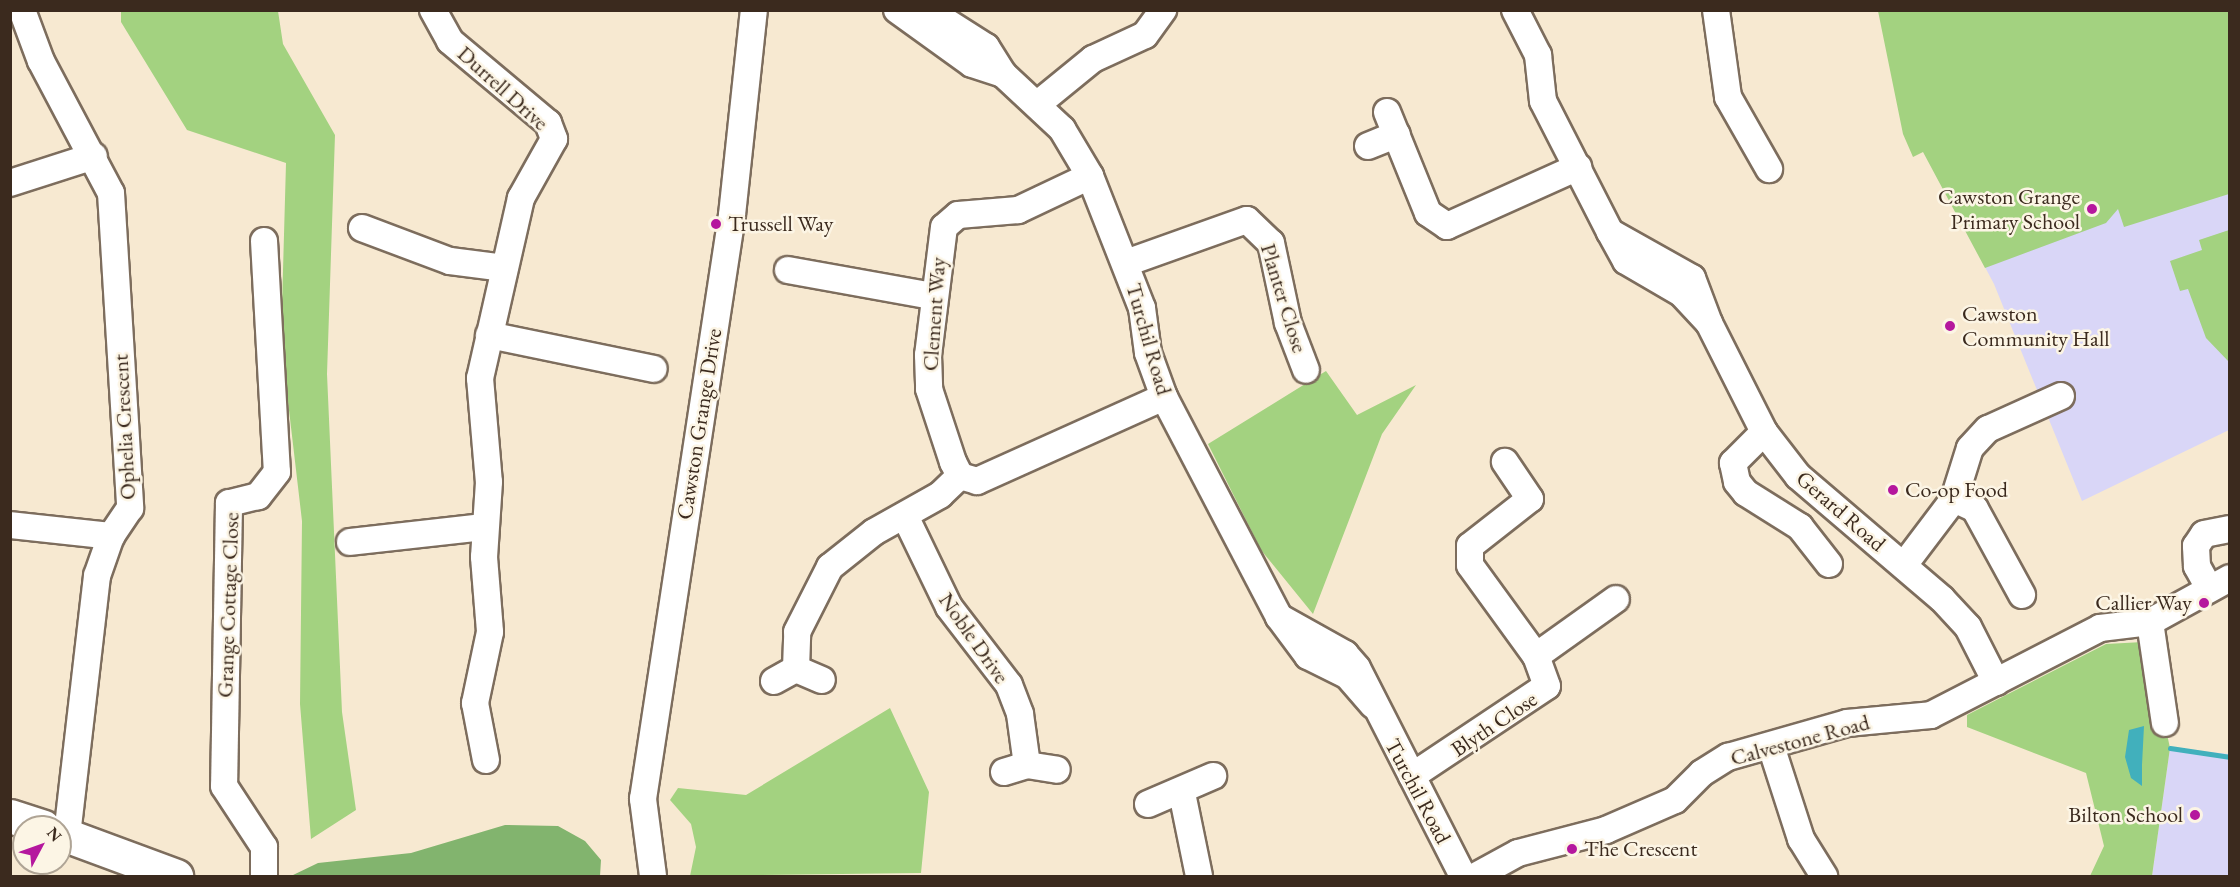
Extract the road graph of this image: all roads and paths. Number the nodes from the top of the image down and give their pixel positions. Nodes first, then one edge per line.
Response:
1 (22, 10) edge
2 (433, 10) edge
3 (754, 10) edge
4 (897, 10) edge
5 (910, 10) edge
6 (1163, 10) edge
7 (1515, 10) edge
8 (1716, 10) edge
9 (1004, 74) junction
10 (1039, 103) junction
11 (1368, 146) dead end
12 (94, 156) junction
13 (1578, 167) junction
14 (1769, 169) dead end
15 (1090, 176) junction
16 (10, 183) edge
17 (362, 228) dead end
18 (264, 241) dead end
19 (1126, 263) junction
20 (505, 268) junction
21 (788, 270) dead end
22 (933, 296) junction
23 (489, 335) junction
24 (654, 369) dead end
25 (1306, 370) dead end
26 (2061, 396) dead end
27 (1164, 397) junction
28 (1764, 432) junction
29 (1504, 462) dead end
30 (960, 476) junction
31 (1954, 499) junction
32 (906, 516) junction
33 (10, 525) edge
34 (484, 527) junction
35 (2229, 529) edge
36 (111, 536) junction
37 (350, 542) dead end
38 (1829, 564) dead end
39 (1904, 566) junction
40 (2219, 583) edge
41 (2022, 595) dead end
42 (1616, 599) dead end
43 (2150, 622) junction
44 (1536, 656) junction
45 (796, 669) junction
46 (822, 680) dead end
47 (774, 681) dead end
48 (1996, 682) junction
49 (2164, 723) dead end
50 (1771, 746) junction
51 (486, 760) dead end
52 (1057, 770) dead end
53 (1213, 776) dead end
54 (1412, 776) junction
55 (1182, 793) junction
56 (1148, 804) dead end
57 (60, 815) edge
58 (72, 838) edge
59 (645, 838) junction
60 (176, 876) edge
61 (264, 876) edge
62 (633, 876) edge
63 (653, 876) edge
64 (1199, 876) edge
65 (1463, 876) edge
66 (1476, 876) edge
67 (1824, 876) edge

1 - 12 street, Ophelia Crescent
2 - 20 street, Durrell Drive
3 - 59 street, Cawston Grange Drive
4 - 9 street, Turchil Road
5 - 9 street, Turchil Road
6 - 10 street
7 - 13 street, Gerard Road
8 - 14 street
9 - 10 street, Turchil Road
10 - 15 street, Turchil Road
11 - 13 street
12 - 16 street
12 - 36 street, Ophelia Crescent
13 - 28 street, Gerard Road
15 - 19 street, Turchil Road
15 - 22 street, Clement Way
17 - 20 street
18 - 61 street, Grange Cottage Close
19 - 25 street, Planter Close
19 - 27 street, Turchil Road
20 - 23 street, Durrell Drive
21 - 22 street
22 - 30 street, Clement Way
23 - 24 street
23 - 34 street, Durrell Drive
26 - 31 street
27 - 30 street
27 - 54 street, Turchil Road
28 - 38 street
28 - 39 street, Gerard Road
29 - 44 street, Blyth Close
30 - 32 street
31 - 39 street
31 - 41 street
32 - 45 street
32 - 52 street, Noble Drive
33 - 36 street
34 - 37 street
34 - 51 street, Durrell Drive
35 - 40 street
36 - 57 street, Ophelia Crescent
39 - 48 street, Gerard Road
40 - 43 street, Calvestone Road
42 - 44 street, Blyth Close
43 - 48 street, Calvestone Road
43 - 49 street
44 - 54 street, Blyth Close
45 - 46 street
45 - 47 street
48 - 50 street, Calvestone Road
50 - 66 street, Calvestone Road
50 - 67 street
53 - 55 street
54 - 65 street, Turchil Road
55 - 56 street
55 - 64 street
58 - 60 main road
59 - 62 street, Cawston Grange Drive
59 - 63 street, Cawston Grange Drive

